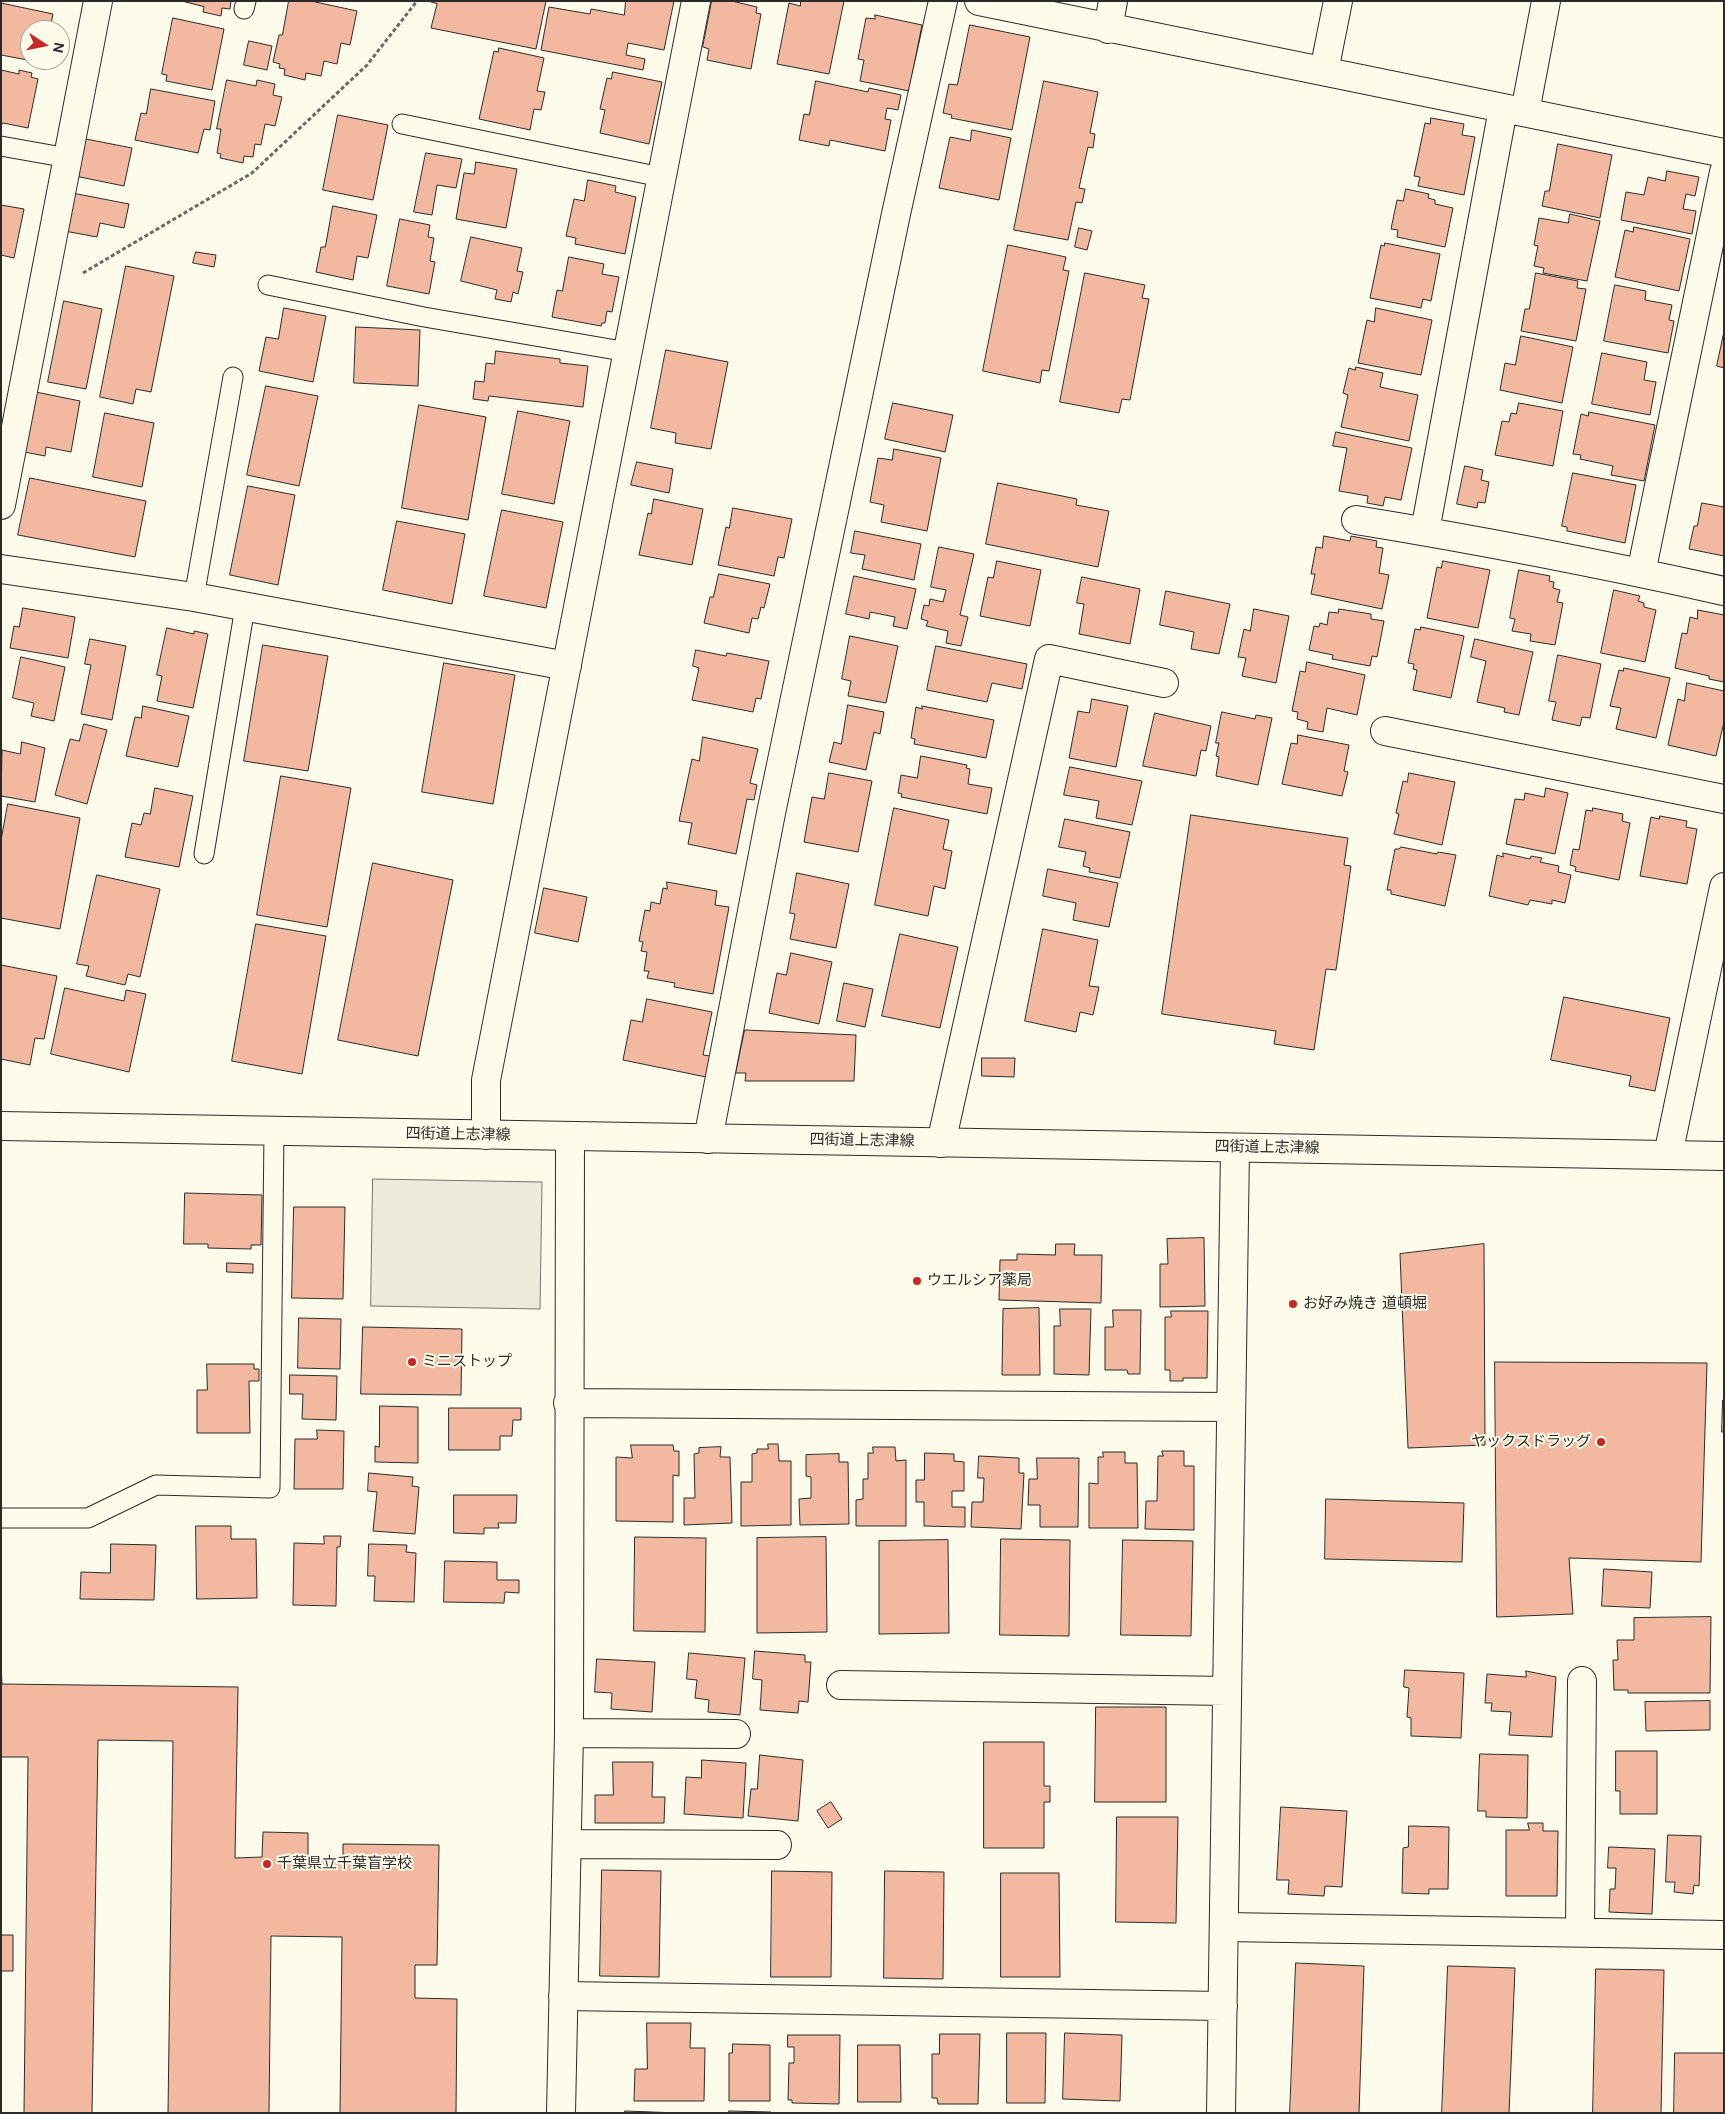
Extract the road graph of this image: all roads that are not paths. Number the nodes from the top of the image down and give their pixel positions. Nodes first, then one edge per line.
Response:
1 (98, 1) edge
2 (696, 1) edge
3 (943, 1) edge
4 (979, 1) edge
5 (1114, 1) edge
6 (1338, 1) edge
7 (1546, 1) edge
8 (1108, 29) junction
9 (1324, 71) junction
10 (1514, 111) junction
11 (402, 124) dead end
12 (1, 146) edge
13 (1724, 154) edge
14 (68, 158) junction
15 (1724, 172) edge
16 (661, 177) junction
17 (268, 285) dead end
18 (628, 352) junction
19 (234, 377) dead end
20 (1, 505) edge
21 (1356, 520) dead end
22 (1425, 531) junction
23 (1, 569) edge
24 (1641, 573) junction
25 (1724, 591) edge
26 (194, 597) junction
27 (245, 607) junction
28 (567, 666) junction
29 (1164, 683) dead end
30 (1385, 731) dead end
31 (1724, 799) edge
32 (204, 854) dead end
33 (1724, 887) edge
34 (1, 1126) edge
35 (274, 1131) junction
36 (486, 1135) junction
37 (570, 1137) junction
38 (708, 1138) junction
39 (941, 1143) junction
40 (1235, 1148) junction
41 (1668, 1155) junction
42 (1724, 1156) edge
43 (568, 1403) junction
44 (1230, 1407) junction
45 (1, 1518) edge
46 (1582, 1680) dead end
47 (841, 1685) dead end
48 (1227, 1691) junction
49 (569, 1733) junction
50 (736, 1734) dead end
51 (567, 1844) junction
52 (777, 1845) dead end
53 (1224, 1927) junction
54 (1580, 1932) junction
55 (1724, 1935) edge
56 (563, 1996) junction
57 (1223, 2006) junction
58 (561, 2113) edge
59 (1221, 2113) edge

1 - 14 street
2 - 16 street
3 - 38 street
4 - 8 street
5 - 8 street
6 - 9 street
7 - 10 street
8 - 9 street
9 - 10 street
10 - 13 street
10 - 22 street
11 - 16 lane
12 - 14 lane
14 - 20 street
15 - 24 street
16 - 18 street
17 - 18 lane
18 - 28 street
19 - 26 lane
21 - 22 street
22 - 24 street
23 - 26 street
24 - 25 street
26 - 27 street
27 - 28 street
27 - 32 lane
28 - 36 street
29 - 39 street
30 - 31 street
33 - 41 street
34 - 35 street, 四街道上志津線
35 - 36 street, 四街道上志津線
35 - 45 lane
36 - 37 street, 四街道上志津線
37 - 38 street, 四街道上志津線
37 - 43 street
38 - 39 street, 四街道上志津線
39 - 40 street, 四街道上志津線
40 - 41 street, 四街道上志津線
40 - 44 street
41 - 42 street, 四街道上志津線
43 - 44 street
43 - 49 street
44 - 48 street
46 - 54 street
47 - 48 street
48 - 53 street
49 - 50 street
49 - 51 street
51 - 52 street
51 - 56 street
53 - 54 street
53 - 57 street
54 - 55 street
56 - 57 street
56 - 58 street
57 - 59 street

